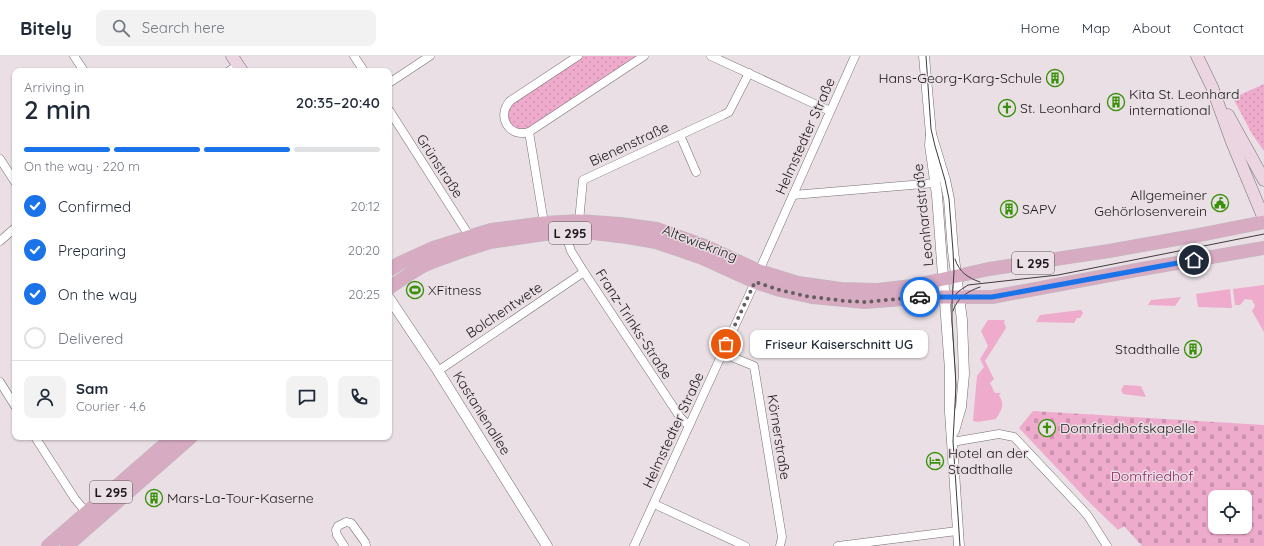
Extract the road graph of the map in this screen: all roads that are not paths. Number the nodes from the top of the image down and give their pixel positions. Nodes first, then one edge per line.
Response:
1 (74, 56) edge
2 (354, 56) edge
3 (430, 56) edge
4 (578, 56) edge
5 (644, 56) edge
6 (711, 56) edge
7 (854, 56) edge
8 (924, 56) edge
9 (1197, 56) edge
10 (82, 68) edge
11 (362, 68) edge
12 (749, 73) junction
13 (392, 81) edge
14 (1212, 87) junction
15 (830, 111) junction
16 (392, 115) edge
17 (528, 132) junction
18 (931, 134) junction
19 (680, 135) junction
20 (0, 159) edge
21 (696, 172) dead end
22 (12, 177) edge
23 (1264, 180) edge
24 (935, 183) junction
25 (793, 195) junction
26 (1264, 219) edge
27 (579, 220) junction
28 (1264, 222) edge
29 (544, 223) junction
30 (12, 231) edge
31 (565, 233) junction
32 (470, 237) junction
33 (0, 241) edge
34 (1264, 248) edge
35 (392, 268) edge
36 (584, 272) junction
37 (757, 276) junction
38 (957, 276) junction
39 (944, 280) junction
40 (392, 286) edge
41 (959, 296) junction
42 (945, 297) junction
43 (392, 302) edge
44 (722, 353) junction
45 (438, 371) junction
46 (0, 382) edge
47 (12, 401) edge
48 (689, 426) junction
49 (952, 439) junction
50 (37, 440) edge
51 (179, 440) edge
52 (180, 440) edge
53 (654, 504) junction
54 (87, 513) junction
55 (958, 531) junction
56 (48, 546) edge
57 (67, 546) edge
58 (344, 546) edge
59 (366, 546) edge
60 (547, 546) edge
61 (634, 546) edge
62 (746, 546) edge
63 (780, 546) edge
64 (838, 546) edge
65 (958, 546) edge
66 (1107, 546) edge

1 - 10 street
2 - 11 street
3 - 13 street
4 - 17 street
5 - 17 street
6 - 12 street
7 - 15 street, Helmstedter Straße
8 - 18 street, Leonhardstraße
9 - 14 main road
12 - 15 street
12 - 19 street, Bienenstraße
14 - 23 main road
14 - 26 main road
15 - 25 street, Helmstedter Straße
16 - 32 street, Grünstraße
17 - 29 street
18 - 24 street, Leonhardstraße
18 - 38 street, Leonhardstraße
19 - 21 street, Bienenstraße
19 - 27 street, Bienenstraße
20 - 22 street
24 - 25 street
24 - 39 street, Leonhardstraße
25 - 37 street, Helmstedter Straße
27 - 29 main road, Altewiekring / L 295
27 - 37 main road, Altewiekring / L 295
28 - 38 main road, L 295
29 - 32 main road, Altewiekring / L 295
30 - 33 street
31 - 36 street, Franz-Trinks-Straße
31 - 37 main road, Altewiekring / L 295
31 - 40 main road, Altewiekring / L 295
32 - 35 main road, Altewiekring / L 295
34 - 41 main road, L 295
36 - 45 street, Bolchentwete
36 - 48 street, Franz-Trinks-Straße
37 - 39 main road, Altewiekring / L 295
37 - 42 main road, Altewiekring / L 295
37 - 44 street, Helmstedter Straße
38 - 39 main road, Altewiekring / L 295
38 - 41 street, Leonhardstraße
39 - 42 street, Leonhardstraße
41 - 42 main road, Altewiekring / L 295
41 - 49 street, Leonhardstraße
42 - 49 street, Leonhardstraße
43 - 45 street, Kastanienallee
44 - 48 street, Helmstedter Straße
44 - 63 street, Körnerstraße
45 - 60 street, Kastanienallee
46 - 47 street
48 - 53 street, Helmstedter Straße
49 - 55 street, Leonhardstraße
49 - 66 street
50 - 54 street
51 - 54 main road, L 295
52 - 57 main road, L 295
53 - 61 street, Helmstedter Straße
53 - 62 street
54 - 56 main road, L 295
55 - 64 street
55 - 65 street, Leonhardstraße
58 - 59 street

